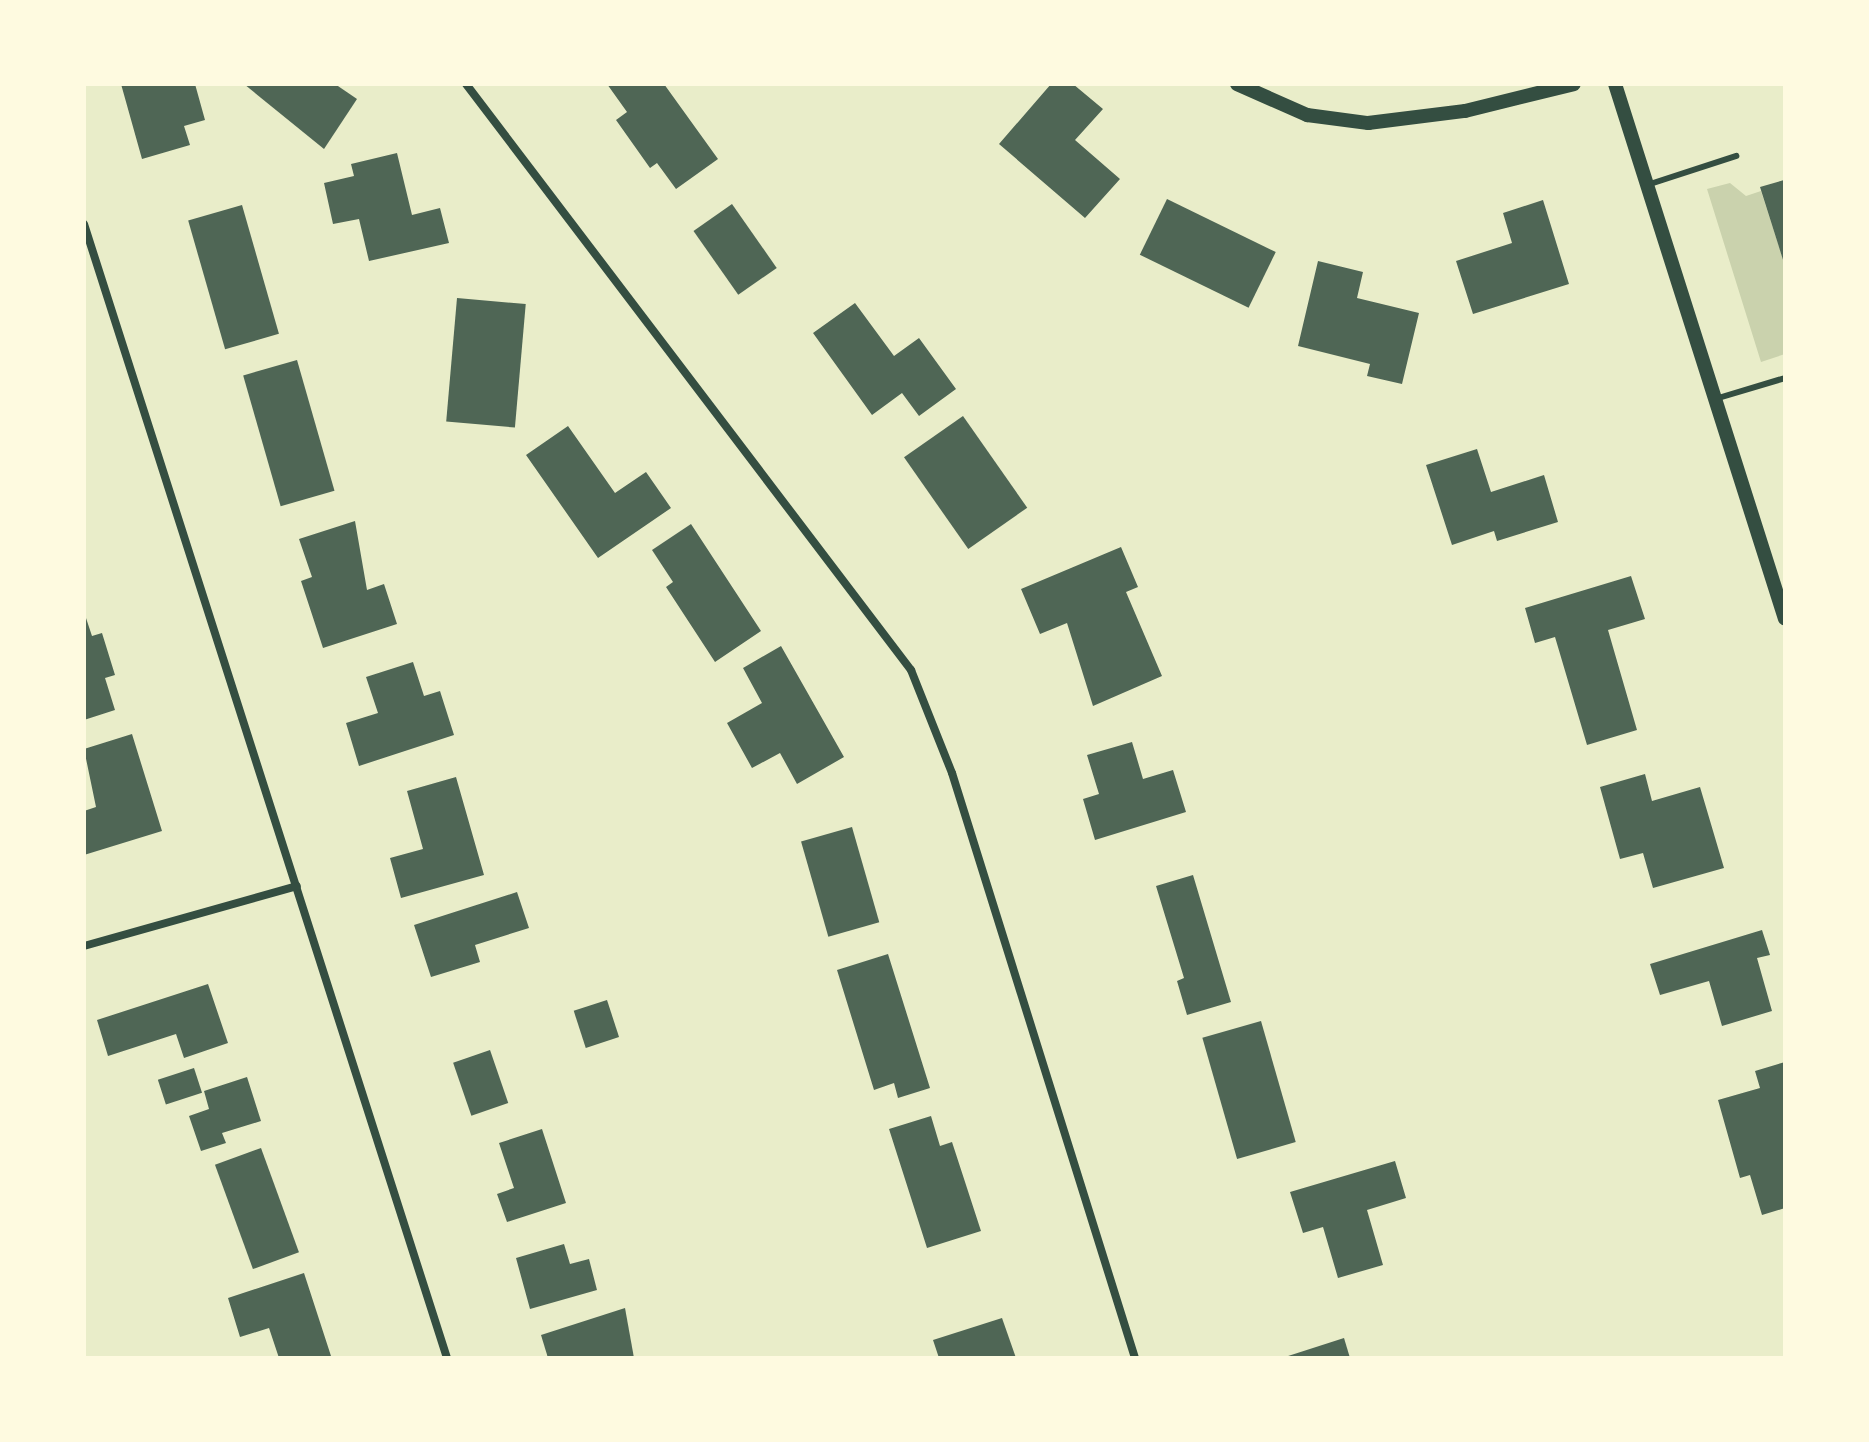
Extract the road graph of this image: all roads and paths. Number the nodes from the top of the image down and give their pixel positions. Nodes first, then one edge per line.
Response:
1 (466, 84) edge
2 (1237, 84) edge
3 (1574, 84) edge
4 (1615, 84) edge
5 (1736, 156) dead end
6 (1647, 185) junction
7 (84, 224) edge
8 (1785, 378) edge
9 (1715, 399) junction
10 (1785, 619) edge
11 (297, 886) junction
12 (84, 946) edge
13 (447, 1358) edge
14 (1135, 1358) edge

1 - 14 street
2 - 3 street
4 - 6 street
5 - 6 lane
6 - 9 street
7 - 11 street
8 - 9 lane
9 - 10 street
11 - 12 street
11 - 13 street

